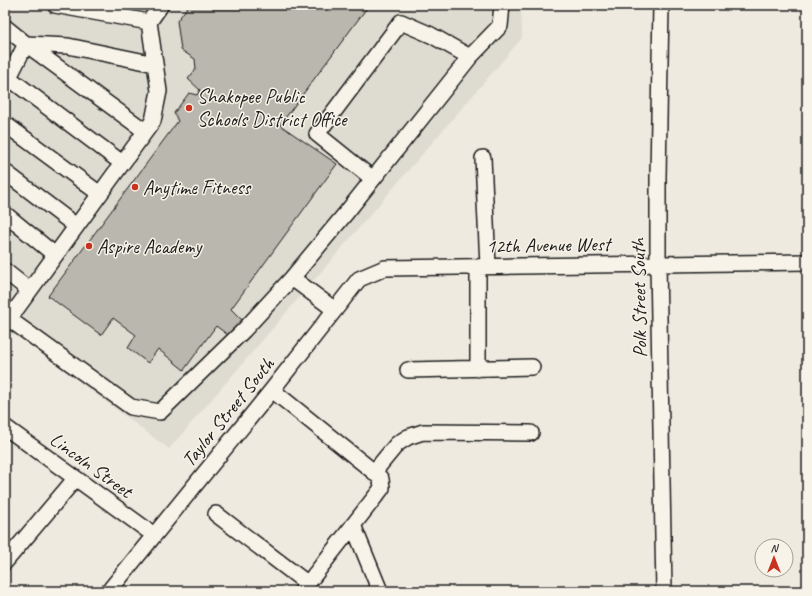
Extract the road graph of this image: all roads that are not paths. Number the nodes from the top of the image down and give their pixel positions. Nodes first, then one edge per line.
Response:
1 (55, 5) edge
2 (161, 5) edge
3 (502, 5) edge
4 (661, 5) edge
5 (149, 22) junction
6 (5, 27) edge
7 (26, 44) junction
8 (470, 57) junction
9 (155, 64) junction
10 (7, 82) edge
11 (5, 124) edge
12 (145, 131) junction
13 (483, 158) dead end
14 (122, 163) junction
15 (5, 172) edge
16 (373, 179) junction
17 (100, 194) junction
18 (5, 214) edge
19 (76, 226) junction
20 (55, 256) junction
21 (807, 262) edge
22 (658, 264) junction
23 (483, 266) junction
24 (385, 268) joint
25 (5, 270) edge
26 (292, 278) junction
27 (30, 290) junction
28 (335, 310) junction
29 (6, 319) edge
30 (532, 367) dead end
31 (478, 369) junction
32 (408, 370) dead end
33 (272, 390) junction
34 (5, 427) edge
35 (531, 433) dead end
36 (374, 472) junction
37 (75, 478) junction
38 (216, 514) dead end
39 (353, 525) junction
40 (154, 535) junction
41 (5, 562) edge
42 (305, 587) edge
43 (109, 591) edge
44 (380, 591) edge
45 (664, 591) edge

1 - 5 street
2 - 5 street
3 - 8 street
4 - 22 street, Polk Street South
5 - 9 street
6 - 7 street
7 - 9 street
7 - 10 street
7 - 12 street
8 - 16 street
8 - 16 street
9 - 12 street
10 - 14 street
11 - 17 street
12 - 14 street
13 - 23 street
14 - 17 street
15 - 19 street
16 - 26 street
17 - 19 street
18 - 20 street
19 - 20 street
20 - 27 street
21 - 22 street, 12th Avenue West
22 - 23 street, 12th Avenue West
22 - 45 street, Polk Street South
23 - 24 street, 12th Avenue West
23 - 31 street
24 - 28 street, Taylor Street South
25 - 27 street
26 - 28 street
26 - 29 street
27 - 29 street
28 - 33 street, Taylor Street South
30 - 31 street
31 - 32 street
33 - 36 street
33 - 40 street, Taylor Street South
34 - 37 street, Lincoln Street
35 - 36 street
36 - 39 street
37 - 40 street, Lincoln Street
37 - 41 street
38 - 42 street
39 - 42 street
39 - 44 street
40 - 43 street, Taylor Street South

